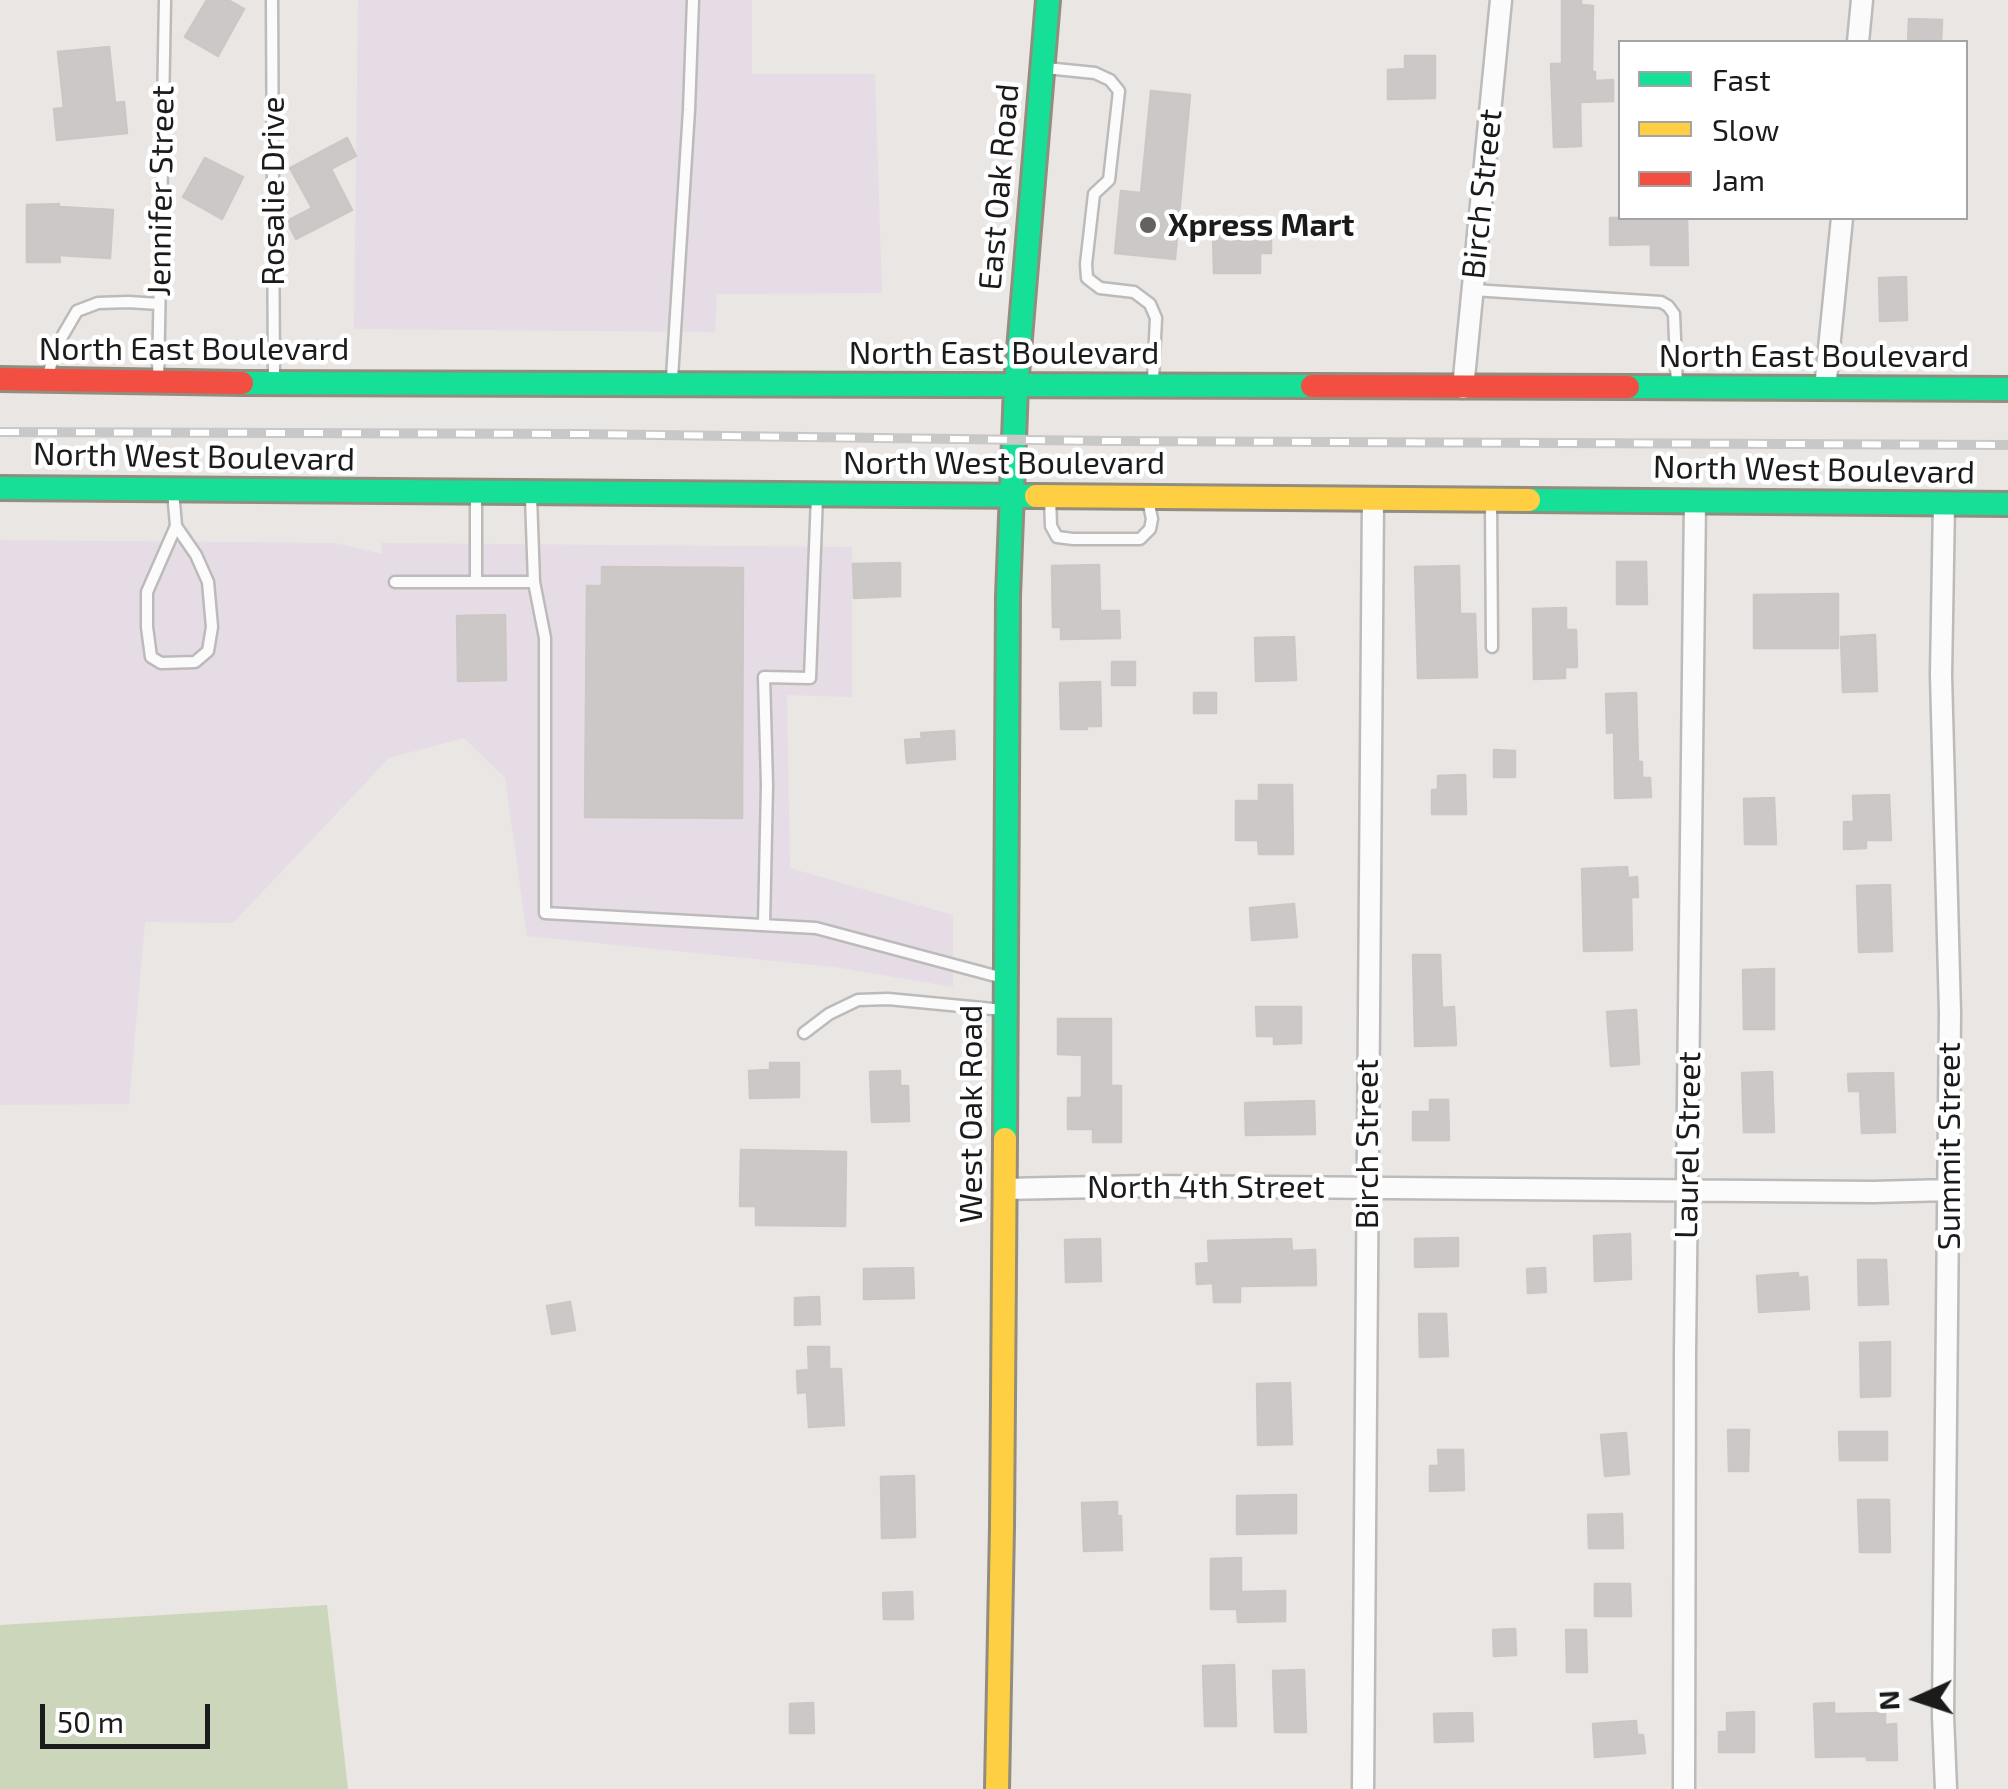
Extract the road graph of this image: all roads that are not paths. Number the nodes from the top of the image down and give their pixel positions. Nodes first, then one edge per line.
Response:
1 (165, 0) edge
2 (272, 0) edge
3 (693, 0) edge
4 (1048, 0) edge
5 (1501, 0) edge
6 (1862, 0) edge
7 (1858, 40) edge
8 (1042, 68) junction
9 (1842, 220) edge
10 (1472, 290) junction
11 (159, 304) junction
12 (0, 379) edge
13 (46, 380) junction
14 (158, 383) junction
15 (274, 383) junction
16 (672, 383) junction
17 (1016, 386) junction
18 (1153, 386) junction
19 (1463, 388) junction
20 (1677, 388) junction
21 (1826, 388) junction
22 (2008, 389) edge
23 (1013, 440) joint
24 (0, 488) edge
25 (173, 490) junction
26 (476, 492) junction
27 (531, 493) junction
28 (817, 495) junction
29 (1011, 496) junction
30 (1050, 496) junction
31 (1148, 497) junction
32 (1372, 498) junction
33 (1491, 499) junction
34 (1696, 501) junction
35 (1944, 504) junction
36 (2008, 504) edge
37 (176, 526) junction
38 (395, 582) dead end
39 (476, 582) junction
40 (534, 582) junction
41 (1492, 646) dead end
42 (764, 925) junction
43 (1004, 978) junction
44 (1004, 1010) junction
45 (804, 1034) dead end
46 (1366, 1188) junction
47 (1004, 1189) junction
48 (1687, 1190) junction
49 (1948, 1190) junction
50 (997, 1789) edge
51 (1363, 1789) edge
52 (1684, 1789) edge
53 (1946, 1789) edge

1 - 11 lane, Jennifer Street
2 - 15 lane, Rosalie Drive
3 - 16 lane
4 - 8 main road, East Oak Road
5 - 10 street, Birch Street
6 - 7 street
8 - 17 main road, East Oak Road
8 - 18 lane
9 - 21 street
10 - 19 street, Birch Street
10 - 20 lane
11 - 13 lane
11 - 14 lane, Jennifer Street
12 - 13 main road, North East Boulevard
13 - 14 main road, North East Boulevard
14 - 15 main road, North East Boulevard
15 - 16 main road, North East Boulevard
16 - 17 main road, North East Boulevard
17 - 18 main road, North East Boulevard
17 - 23 main road, East Oak Road
18 - 19 main road, North East Boulevard
19 - 20 main road, North East Boulevard
20 - 21 main road, North East Boulevard
21 - 22 main road, North East Boulevard
23 - 29 main road, West Oak Road
24 - 25 main road, North West Boulevard
25 - 26 main road, North West Boulevard
25 - 37 lane
26 - 27 main road, North West Boulevard
26 - 39 lane
27 - 28 main road, North West Boulevard
27 - 40 lane
28 - 29 main road, North West Boulevard
28 - 42 lane
29 - 30 main road, North West Boulevard
29 - 43 main road, West Oak Road
30 - 31 main road, North West Boulevard
30 - 31 lane
31 - 32 main road, North West Boulevard
32 - 33 main road, North West Boulevard
32 - 46 street, Birch Street
33 - 34 main road, North West Boulevard
33 - 41 lane
34 - 35 main road, North West Boulevard
34 - 48 street, Laurel Street
35 - 36 main road, North West Boulevard
35 - 49 street, Summit Street
37 - 37 lane
38 - 39 lane
39 - 40 lane
40 - 42 lane
42 - 43 lane
43 - 44 main road, West Oak Road
44 - 45 lane
44 - 47 main road, West Oak Road
46 - 47 street, North 4th Street
46 - 48 street, North 4th Street
46 - 51 street, Birch Street
47 - 50 main road, West Oak Road
48 - 49 street, North 4th Street
48 - 52 street, Laurel Street
49 - 53 street, Summit Street

